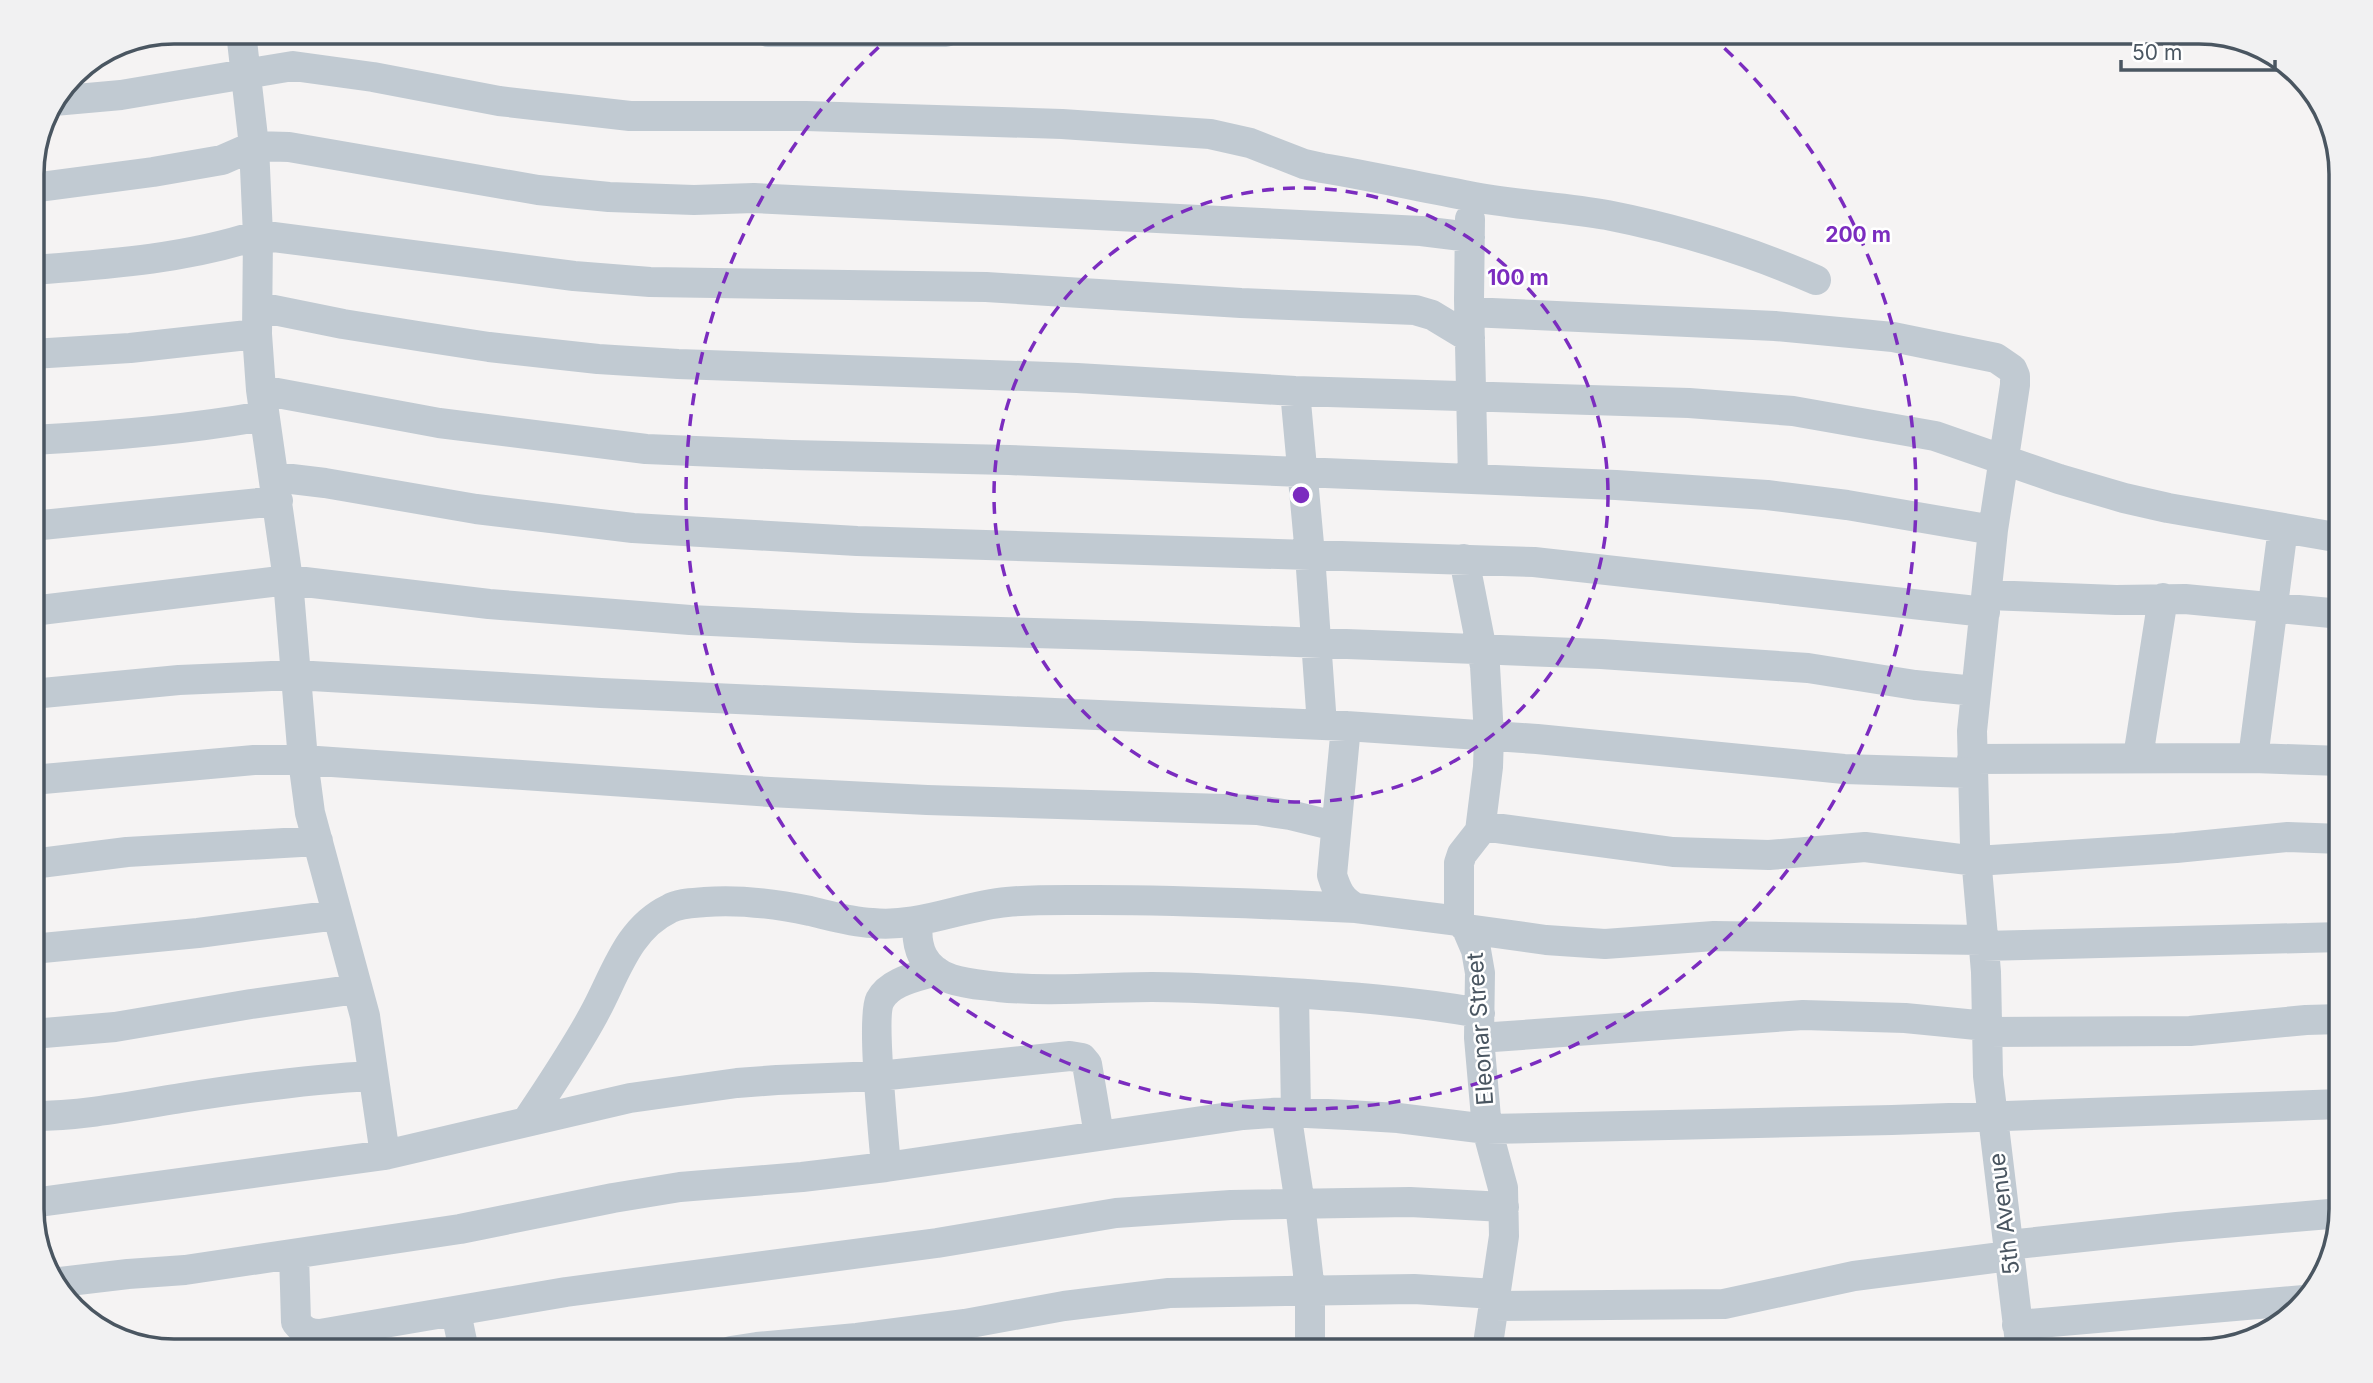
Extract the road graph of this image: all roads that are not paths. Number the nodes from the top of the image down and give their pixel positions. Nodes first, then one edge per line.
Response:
1 (242, 44) edge
2 (245, 76) junction
3 (67, 100) edge
4 (254, 146) junction
5 (44, 187) edge
6 (1471, 197) junction
7 (258, 235) junction
8 (1470, 237) junction
9 (44, 269) edge
10 (1816, 281) dead end
11 (258, 321) junction
12 (1470, 325) junction
13 (44, 353) edge
14 (1295, 391) junction
15 (1471, 396) junction
16 (262, 403) junction
17 (44, 439) edge
18 (2003, 459) junction
19 (1303, 473) junction
20 (1473, 478) junction
21 (276, 489) junction
22 (44, 524) edge
23 (2283, 528) junction
24 (1993, 530) junction
25 (2329, 536) edge
26 (1310, 555) junction
27 (1464, 559) junction
28 (288, 580) junction
29 (2163, 598) junction
30 (1986, 604) junction
31 (2272, 606) junction
32 (44, 610) edge
33 (2329, 613) edge
34 (1317, 644) junction
35 (1481, 649) junction
36 (295, 675) junction
37 (1975, 691) junction
38 (44, 693) edge
39 (1334, 725) junction
40 (1489, 736) junction
41 (2138, 757) junction
42 (2253, 758) junction
43 (303, 761) junction
44 (2329, 761) edge
45 (1972, 766) junction
46 (44, 779) edge
47 (1335, 826) junction
48 (1480, 826) junction
49 (2329, 839) edge
50 (317, 841) junction
51 (44, 862) edge
52 (1976, 862) junction
53 (1356, 908) junction
54 (337, 915) junction
55 (918, 921) junction
56 (1463, 925) junction
57 (2329, 937) edge
58 (1983, 943) junction
59 (44, 947) edge
60 (936, 971) junction
61 (357, 989) junction
62 (1294, 993) junction
63 (2329, 1019) edge
64 (1480, 1026) junction
65 (1987, 1029) junction
66 (44, 1033) edge
67 (373, 1076) junction
68 (879, 1076) junction
69 (2329, 1104) edge
70 (1291, 1113) junction
71 (44, 1116) edge
72 (1993, 1116) junction
73 (527, 1121) junction
74 (1487, 1129) junction
75 (1099, 1135) junction
76 (385, 1155) junction
77 (886, 1167) junction
78 (44, 1201) edge
79 (1300, 1204) junction
80 (1504, 1207) junction
81 (2329, 1214) edge
82 (2009, 1250) junction
83 (294, 1254) junction
84 (66, 1281) edge
85 (1310, 1291) junction
86 (1494, 1300) junction
87 (2290, 1302) edge
88 (456, 1312) junction
89 (2019, 1338) edge
90 (461, 1339) edge
91 (846, 1339) edge
92 (1310, 1339) edge
93 (1490, 1339) edge

1 - 2 street
2 - 3 street
2 - 4 street
2 - 6 street
4 - 5 street
4 - 7 street
4 - 8 street
6 - 8 street
6 - 10 street
7 - 9 street
7 - 11 street
7 - 12 street
8 - 12 street
11 - 13 street
11 - 14 street
11 - 16 street
12 - 15 street
12 - 18 street, 5th Avenue
14 - 15 street
14 - 19 street
15 - 18 street
15 - 20 street
16 - 17 street
16 - 19 street
16 - 21 street
18 - 23 street
18 - 24 street, 5th Avenue
19 - 20 street
19 - 26 street
20 - 24 street
21 - 22 street
21 - 26 street
21 - 28 street
23 - 25 street
23 - 31 street
24 - 30 street, 5th Avenue
26 - 27 street
26 - 34 street
27 - 30 street
27 - 35 street
28 - 32 street
28 - 34 street
28 - 36 street
29 - 30 street
29 - 31 street
29 - 41 street
30 - 37 street, 5th Avenue
31 - 33 street
31 - 42 street
34 - 35 street
34 - 39 street
35 - 37 street
35 - 40 street
36 - 38 street
36 - 39 street
36 - 43 street
37 - 45 street, 5th Avenue
39 - 40 street
39 - 47 street
40 - 45 street
40 - 48 street
41 - 42 street
41 - 45 street
42 - 44 street
43 - 46 street
43 - 47 street
43 - 50 street
45 - 52 street, 5th Avenue
47 - 53 street
48 - 52 street
48 - 56 street
49 - 52 street
50 - 51 street
50 - 54 street
52 - 58 street, 5th Avenue
53 - 55 street, Eleonar Street
53 - 56 street, Eleonar Street
54 - 59 street
54 - 61 street
55 - 60 street
55 - 73 street, Eleonar Street
56 - 58 street
56 - 64 street, Eleonar Street
57 - 58 street
58 - 65 street, 5th Avenue
60 - 62 street
60 - 68 street
61 - 66 street
61 - 67 street
62 - 64 street
62 - 70 street
63 - 65 street
64 - 65 street
64 - 74 street, Eleonar Street
65 - 72 street, 5th Avenue
67 - 71 street
67 - 76 street
68 - 73 street
68 - 75 street
68 - 77 street
69 - 72 street
70 - 74 street
70 - 75 street
70 - 79 street
72 - 74 street
72 - 82 street, 5th Avenue
73 - 76 street
74 - 80 street, Eleonar Street
75 - 77 street
76 - 78 street
77 - 83 street
79 - 80 street
79 - 85 street
79 - 88 street
80 - 86 street, Eleonar Street
81 - 82 street
82 - 86 street
82 - 89 street, 5th Avenue
83 - 84 street
83 - 88 street
85 - 86 street
85 - 91 street
85 - 92 street
86 - 93 street, Eleonar Street
87 - 89 street
88 - 90 street

